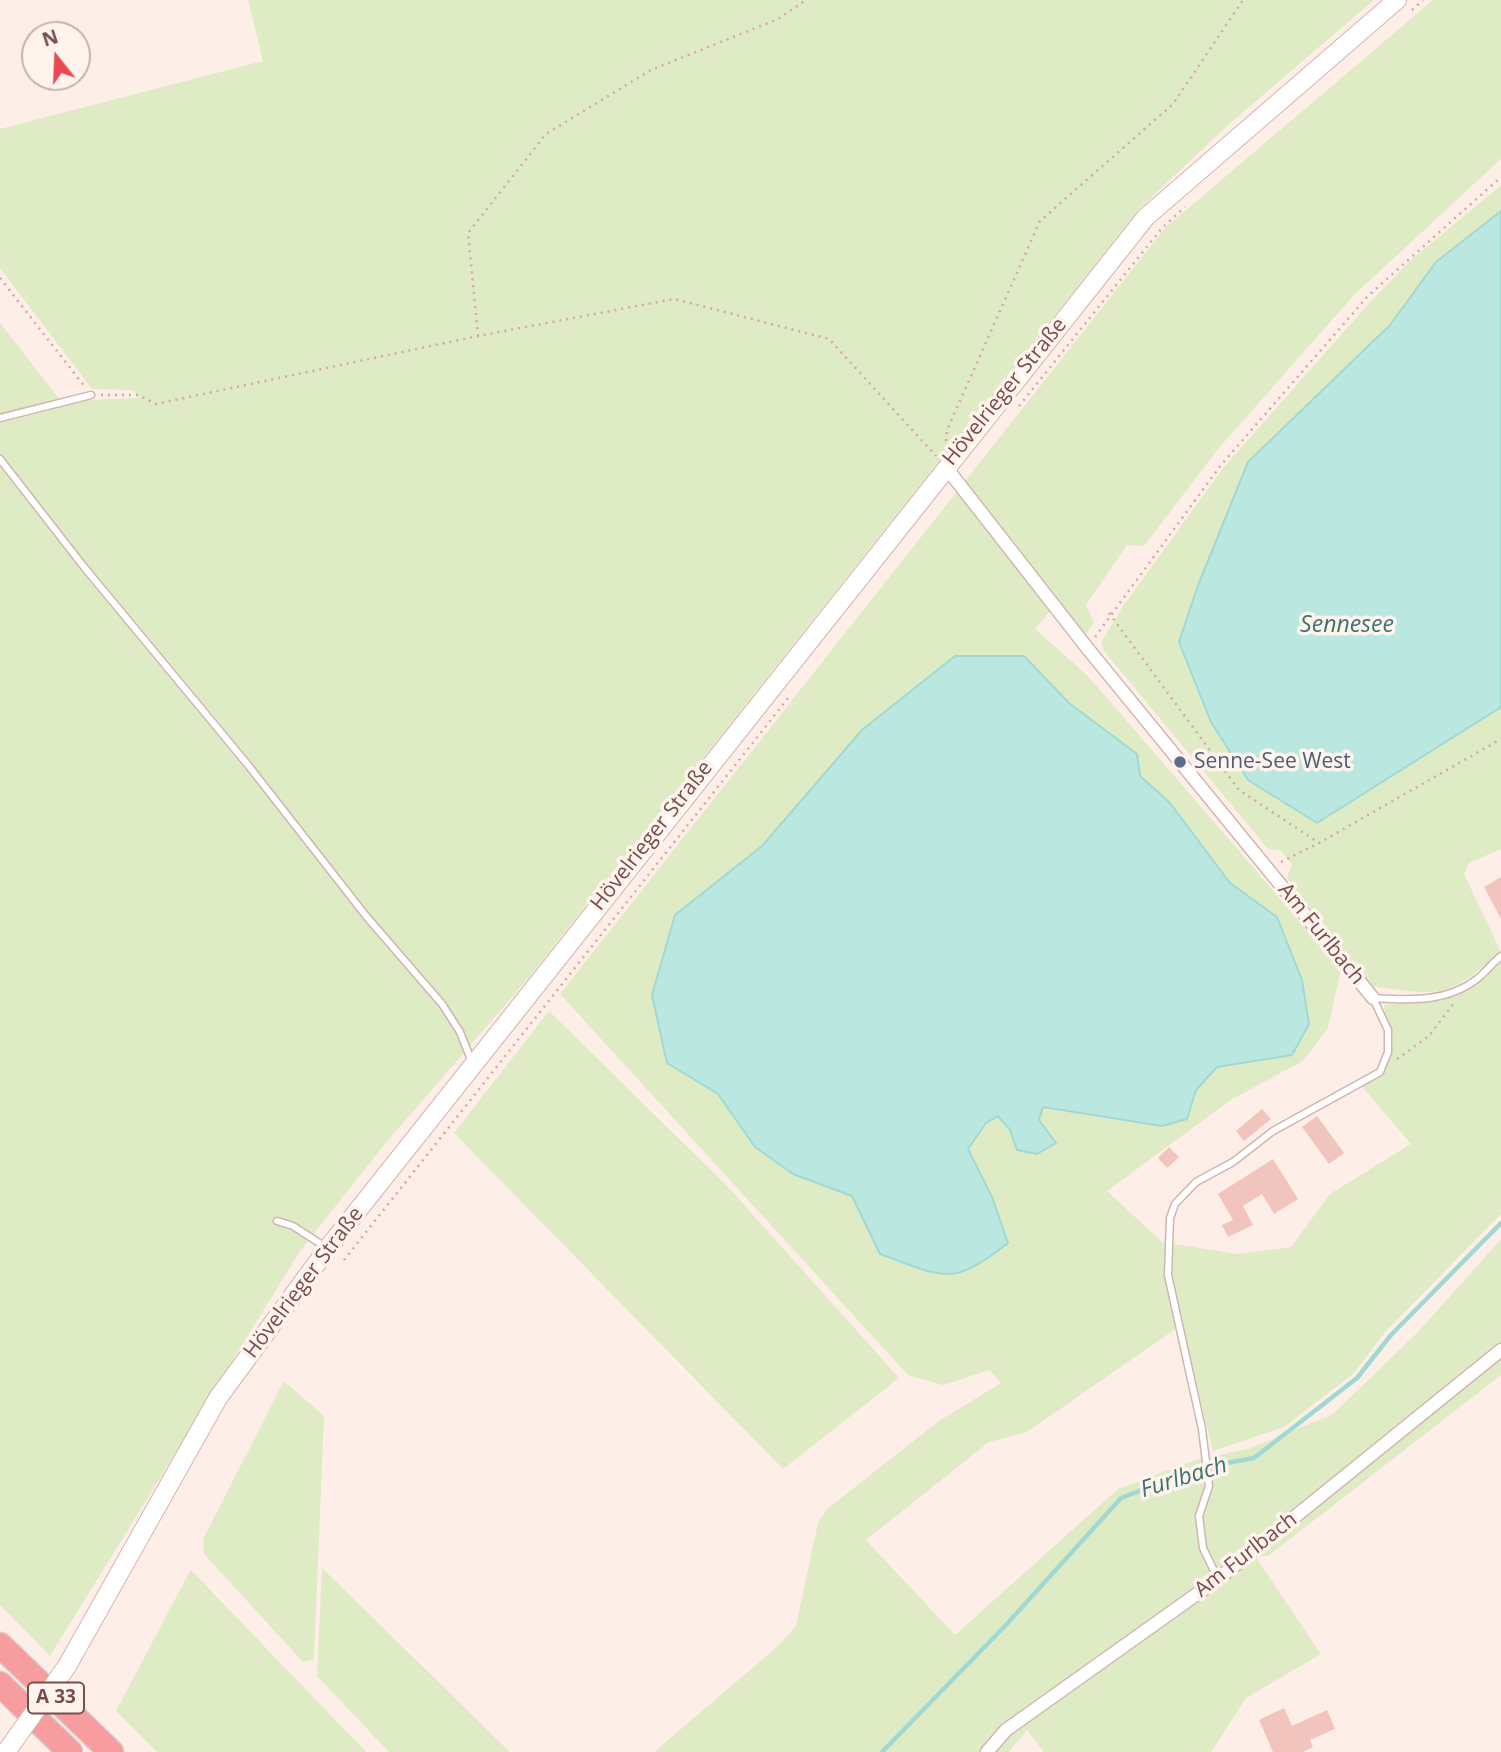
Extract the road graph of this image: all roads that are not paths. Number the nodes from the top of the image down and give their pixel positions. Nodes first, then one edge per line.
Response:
1 (1400, 8) edge
2 (91, 395) road end
3 (0, 418) edge
4 (0, 459) edge
5 (945, 466) junction
6 (1501, 956) edge
7 (1373, 998) junction
8 (473, 1064) junction
9 (277, 1221) dead end
10 (328, 1248) junction
11 (1501, 1350) edge
12 (1218, 1579) junction
13 (0, 1645) edge
14 (0, 1684) edge
15 (6, 1752) edge
16 (70, 1752) edge
17 (111, 1752) edge
18 (987, 1752) edge

1 - 5 main road, Hövelrieger Straße
2 - 3 lane
4 - 8 lane
5 - 7 street, Am Furlbach
5 - 8 main road, Hövelrieger Straße
6 - 7 lane
7 - 12 lane
8 - 10 main road, Hövelrieger Straße
9 - 10 lane
10 - 15 main road, Hövelrieger Straße, bridge
11 - 12 street, Am Furlbach
12 - 18 street, Am Furlbach
13 - 17 highway, A 33
14 - 16 highway, A 33

